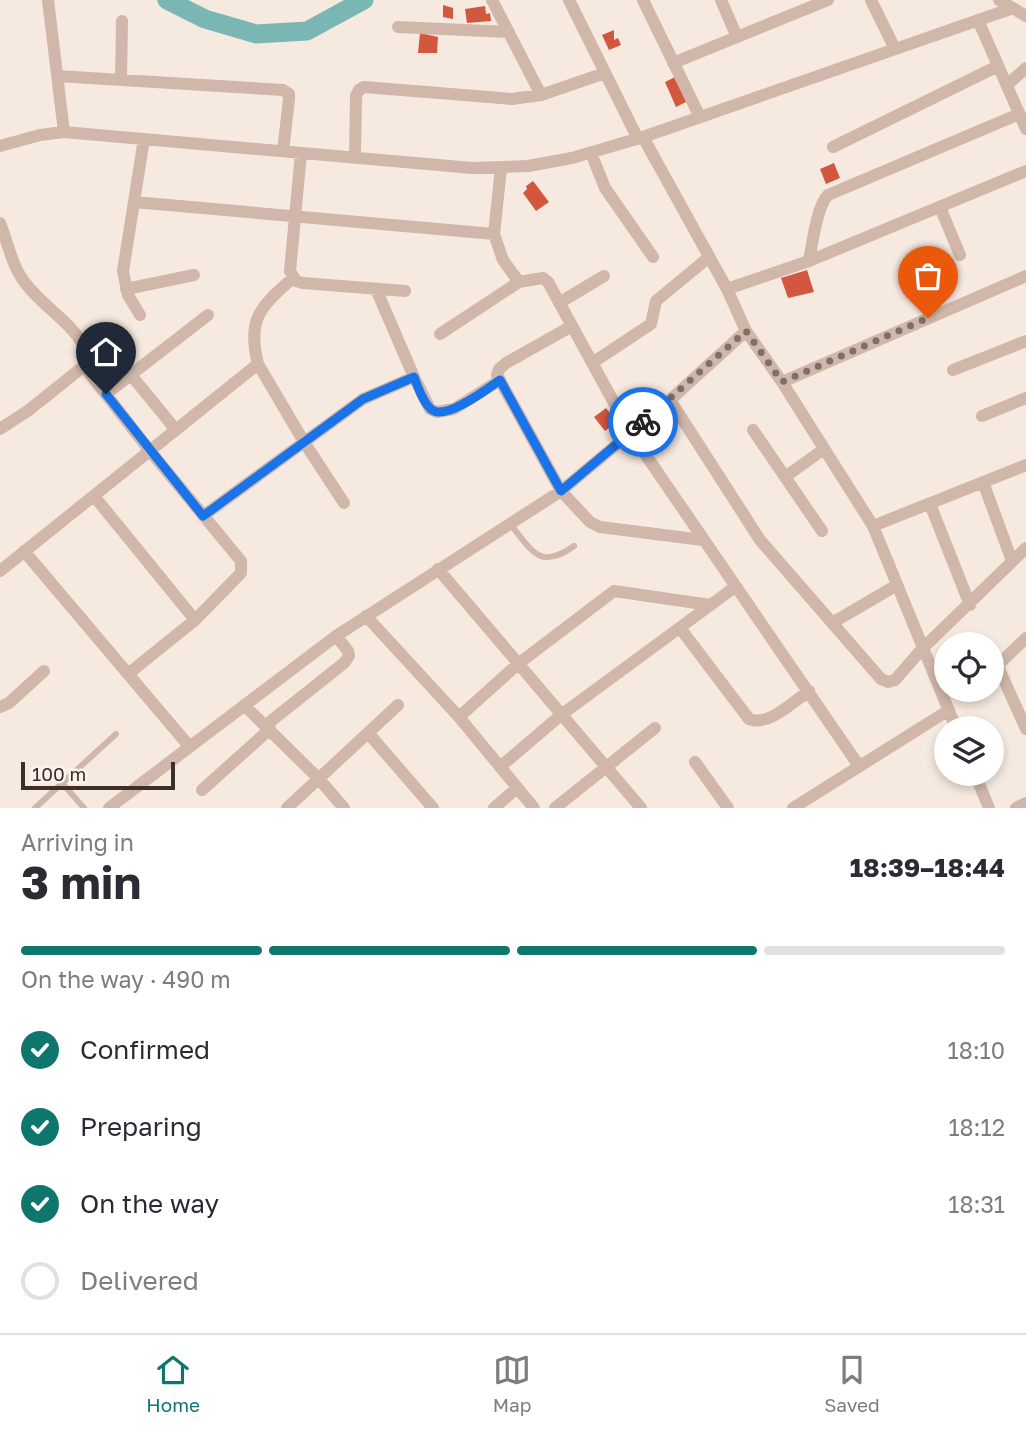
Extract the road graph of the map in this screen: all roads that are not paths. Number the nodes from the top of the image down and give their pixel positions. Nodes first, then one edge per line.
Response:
1 (48, 0) edge
2 (492, 0) edge
3 (569, 0) edge
4 (643, 0) edge
5 (721, 0) edge
6 (828, 0) edge
7 (871, 0) edge
8 (999, 0) edge
9 (798, 6) edge
10 (1021, 10) edge
11 (122, 20) dead end
12 (978, 20) junction
13 (398, 27) dead end
14 (509, 32) junction
15 (737, 37) junction
16 (895, 49) junction
17 (674, 63) junction
18 (998, 66) junction
19 (1026, 68) edge
20 (605, 73) junction
21 (57, 76) junction
22 (121, 80) junction
23 (1007, 85) junction
24 (541, 95) junction
25 (1019, 114) junction
26 (700, 117) junction
27 (1026, 129) edge
28 (64, 132) junction
29 (640, 138) junction
30 (144, 139) junction
31 (0, 146) edge
32 (833, 146) dead end
33 (283, 151) junction
34 (301, 153) junction
35 (591, 153) junction
36 (355, 158) junction
37 (501, 168) junction
38 (1026, 171) edge
39 (134, 202) junction
40 (940, 207) junction
41 (295, 215) junction
42 (0, 223) edge
43 (494, 234) junction
44 (960, 255) dead end
45 (653, 257) dead end
46 (708, 258) junction
47 (809, 261) junction
48 (194, 275) dead end
49 (604, 276) dead end
50 (1026, 276) edge
51 (293, 278) junction
52 (519, 282) junction
53 (126, 289) junction
54 (376, 289) junction
55 (727, 289) junction
56 (405, 291) dead end
57 (559, 303) junction
58 (208, 314) dead end
59 (140, 315) dead end
60 (572, 326) junction
61 (746, 331) junction
62 (440, 334) dead end
63 (1026, 341) edge
64 (592, 363) junction
65 (258, 364) junction
66 (84, 366) junction
67 (953, 370) dead end
68 (131, 375) junction
69 (414, 377) junction
70 (500, 380) junction
71 (782, 382) junction
72 (106, 394) junction
73 (1026, 398) edge
74 (670, 400) junction
75 (982, 416) dead end
76 (0, 429) edge
77 (176, 430) junction
78 (753, 430) dead end
79 (630, 432) junction
80 (303, 442) junction
81 (824, 449) junction
82 (150, 451) junction
83 (1026, 465) edge
84 (785, 477) junction
85 (983, 482) junction
86 (561, 491) junction
87 (94, 496) junction
88 (344, 503) dead end
89 (930, 504) junction
90 (203, 516) junction
91 (510, 524) junction
92 (873, 527) junction
93 (822, 531) dead end
94 (703, 540) junction
95 (574, 546) dead end
96 (1026, 548) edge
97 (24, 551) junction
98 (1012, 561) junction
99 (438, 569) junction
100 (0, 570) edge
101 (897, 585) junction
102 (735, 587) junction
103 (710, 605) junction
104 (970, 605) junction
105 (366, 616) junction
106 (195, 620) junction
107 (832, 623) junction
108 (680, 628) junction
109 (336, 636) junction
110 (1026, 638) edge
111 (922, 649) junction
112 (518, 664) junction
113 (44, 671) dead end
114 (128, 674) junction
115 (809, 691) junction
116 (244, 705) junction
117 (398, 705) dead end
118 (0, 707) edge
119 (949, 710) junction
120 (561, 715) junction
121 (951, 716) edge
122 (459, 717) junction
123 (268, 727) junction
124 (655, 728) dead end
125 (1026, 729) edge
126 (116, 734) dead end
127 (369, 734) junction
128 (190, 746) junction
129 (695, 762) dead end
130 (859, 766) junction
131 (500, 767) junction
132 (605, 767) junction
133 (318, 778) junction
134 (62, 783) junction
135 (980, 786) edge
136 (517, 788) junction
137 (202, 790) dead end
138 (1026, 803) edge
139 (35, 808) edge
140 (84, 808) edge
141 (109, 808) edge
142 (287, 808) edge
143 (344, 808) edge
144 (433, 808) edge
145 (494, 808) edge
146 (534, 808) edge
147 (555, 808) edge
148 (641, 808) edge
149 (728, 808) edge
150 (793, 808) edge
151 (989, 808) edge
152 (1016, 808) edge

1 - 21 street
2 - 14 street
3 - 20 street
4 - 17 street
5 - 15 street
6 - 9 street
7 - 16 street
8 - 10 street
9 - 15 street
10 - 12 street
11 - 22 street
12 - 16 street
12 - 18 street
13 - 14 street
14 - 24 street
15 - 17 street
16 - 26 street
17 - 26 street
18 - 23 street
18 - 32 street
19 - 23 street
20 - 24 street
20 - 29 street
21 - 22 street
21 - 28 street
22 - 33 street
23 - 25 street
24 - 36 street
25 - 27 street
25 - 47 street
26 - 29 street
28 - 30 street
28 - 31 street
29 - 35 street
29 - 46 street
30 - 33 street
30 - 39 street
33 - 34 street
34 - 36 street
34 - 41 street
35 - 37 street
35 - 45 street
36 - 37 street
37 - 43 street
38 - 40 street
39 - 41 street
39 - 53 street
40 - 44 street
40 - 47 street
41 - 43 street
41 - 51 street
42 - 66 street
43 - 52 street
46 - 55 street
46 - 64 street
47 - 55 street
48 - 53 street
49 - 57 street
50 - 71 street
51 - 54 street
51 - 65 street
52 - 57 street
52 - 62 street
53 - 59 street
54 - 56 street
54 - 69 street
55 - 61 street
57 - 60 street
58 - 68 street
60 - 64 street
60 - 70 street
61 - 71 street
61 - 74 street
63 - 67 street
64 - 79 street
65 - 77 street
65 - 80 street
66 - 72 street
66 - 76 street
68 - 72 street
68 - 77 street
69 - 70 street
69 - 80 street
70 - 86 street
71 - 81 street
72 - 82 street
73 - 75 street
74 - 79 street
74 - 107 street
77 - 82 street
78 - 84 street
79 - 86 street
79 - 94 street
80 - 88 street
80 - 90 street
81 - 84 street
81 - 92 street
82 - 87 street
82 - 90 street
83 - 85 street
84 - 93 street
85 - 89 street
85 - 98 street
86 - 91 street
86 - 94 street
87 - 97 street
87 - 106 street
89 - 92 street
89 - 104 street
90 - 106 street
91 - 95 lane
91 - 99 street
92 - 101 street
94 - 102 street
96 - 98 street
97 - 100 street
97 - 114 street
98 - 104 street
99 - 105 street
99 - 112 street
101 - 107 street
101 - 111 street
102 - 103 street
102 - 115 street
103 - 108 street
103 - 112 street
104 - 111 street
105 - 109 street
105 - 122 street
106 - 114 street
107 - 111 street
108 - 115 street
108 - 120 street
109 - 116 street
109 - 123 street
110 - 125 street
111 - 119 street
112 - 120 street
112 - 122 street
113 - 118 street
114 - 128 street
115 - 130 street
116 - 123 street
116 - 128 street
117 - 127 street
119 - 121 street
119 - 130 street
120 - 131 street
120 - 132 street
122 - 131 street
123 - 133 street
123 - 137 street
124 - 132 street
126 - 134 lane
127 - 133 street
127 - 144 street
128 - 141 street
129 - 149 street
130 - 150 street
131 - 136 street
132 - 147 street
132 - 148 street
133 - 142 street
133 - 143 street
134 - 139 lane
134 - 140 lane
135 - 151 street
136 - 145 street
136 - 146 street
138 - 152 street

